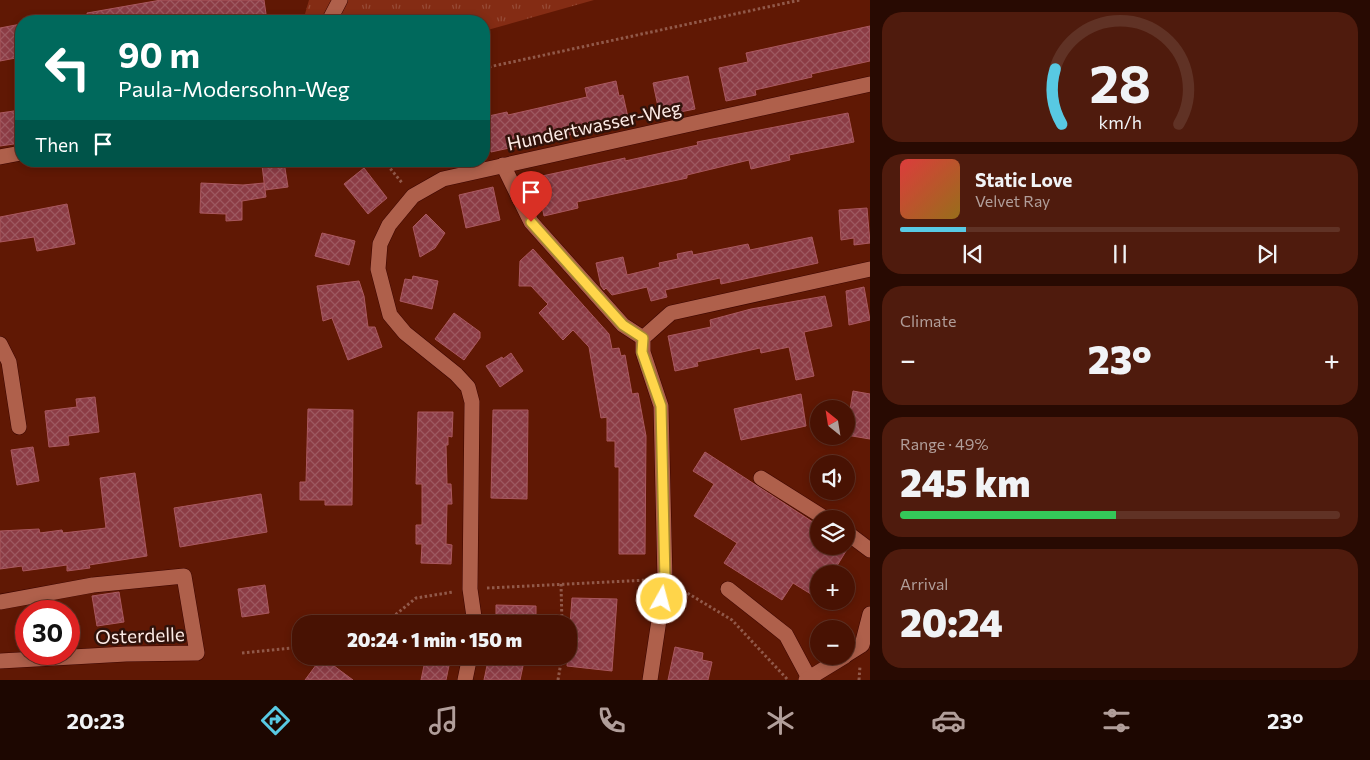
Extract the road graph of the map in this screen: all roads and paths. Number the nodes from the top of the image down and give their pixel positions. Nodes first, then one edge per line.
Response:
1 (340, 0) edge
2 (800, 0) edge
3 (332, 15) edge
4 (490, 67) edge
5 (870, 84) edge
6 (15, 154) edge
7 (0, 157) edge
8 (504, 165) junction
9 (389, 167) edge
10 (413, 196) junction
11 (870, 269) edge
12 (643, 338) junction
13 (0, 344) edge
14 (19, 427) dead end
15 (761, 478) dead end
16 (812, 510) edge
17 (855, 539) edge
18 (870, 550) edge
19 (665, 580) junction
20 (561, 584) junction
21 (728, 588) dead end
22 (470, 589) junction
23 (0, 602) edge
24 (870, 614) edge
25 (395, 615) edge
26 (474, 615) edge
27 (562, 615) edge
28 (292, 648) edge
29 (855, 650) edge
30 (242, 653) dead end
31 (0, 661) edge
32 (468, 665) edge
33 (560, 665) edge
34 (831, 665) edge
35 (808, 679) edge
36 (464, 680) edge
37 (558, 680) edge
38 (650, 680) edge
39 (788, 680) edge

1 - 3 street
2 - 4 path
5 - 8 street, Hundertwasser-Weg
6 - 7 street
8 - 10 street, Hundertwasser-Weg
8 - 12 street
9 - 10 path
10 - 22 street, Hundertwasser-Weg
11 - 12 street
12 - 19 street
13 - 14 street
15 - 16 street
17 - 18 street
19 - 20 path
19 - 38 street
19 - 39 path
20 - 22 path
20 - 27 path
21 - 35 street
22 - 25 path
22 - 26 street, Hundertwasser-Weg
23 - 31 street, Osterdelle
24 - 29 street
28 - 30 path
32 - 36 street
33 - 37 path
34 - 35 street

